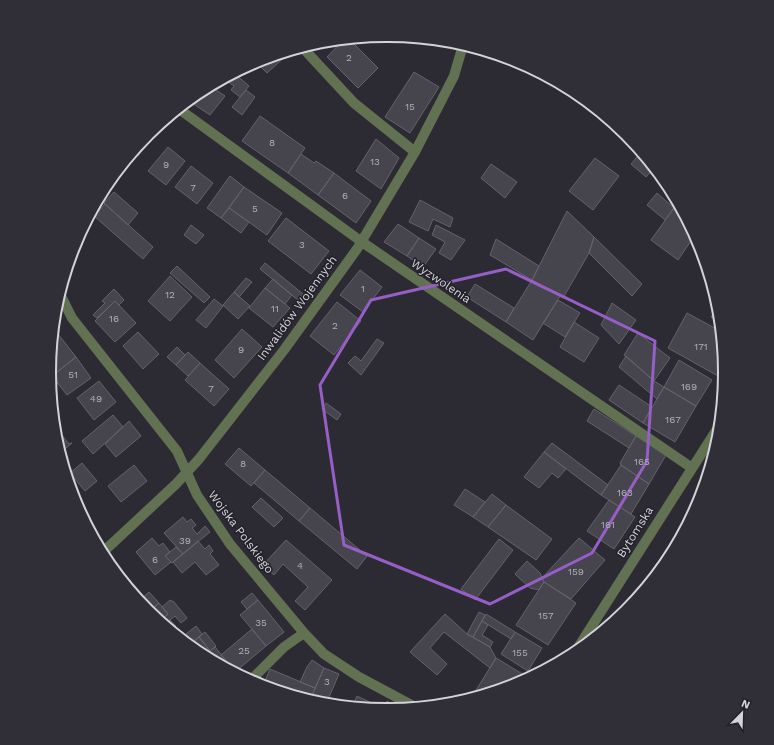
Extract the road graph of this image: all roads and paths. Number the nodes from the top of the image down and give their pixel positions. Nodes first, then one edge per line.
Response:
1 (461, 50) edge
2 (306, 52) edge
3 (183, 112) edge
4 (415, 152) junction
5 (362, 242) junction
6 (64, 303) edge
7 (710, 439) edge
8 (692, 468) junction
9 (187, 473) junction
10 (107, 548) edge
11 (304, 633) junction
12 (586, 637) edge
13 (255, 676) edge
14 (407, 702) edge

1 - 4 street, Inwalidów Wojennych
2 - 4 street
3 - 5 street, Wyzwolenia
4 - 5 street, Inwalidów Wojennych
5 - 8 street, Wyzwolenia
5 - 9 street, Inwalidów Wojennych
6 - 9 street, Wojska Polskiego
7 - 8 street, Bytomska
8 - 12 street, Bytomska
9 - 10 street, Inwalidów Wojennych
9 - 11 street, Wojska Polskiego
11 - 13 street
11 - 14 street, Wojska Polskiego

